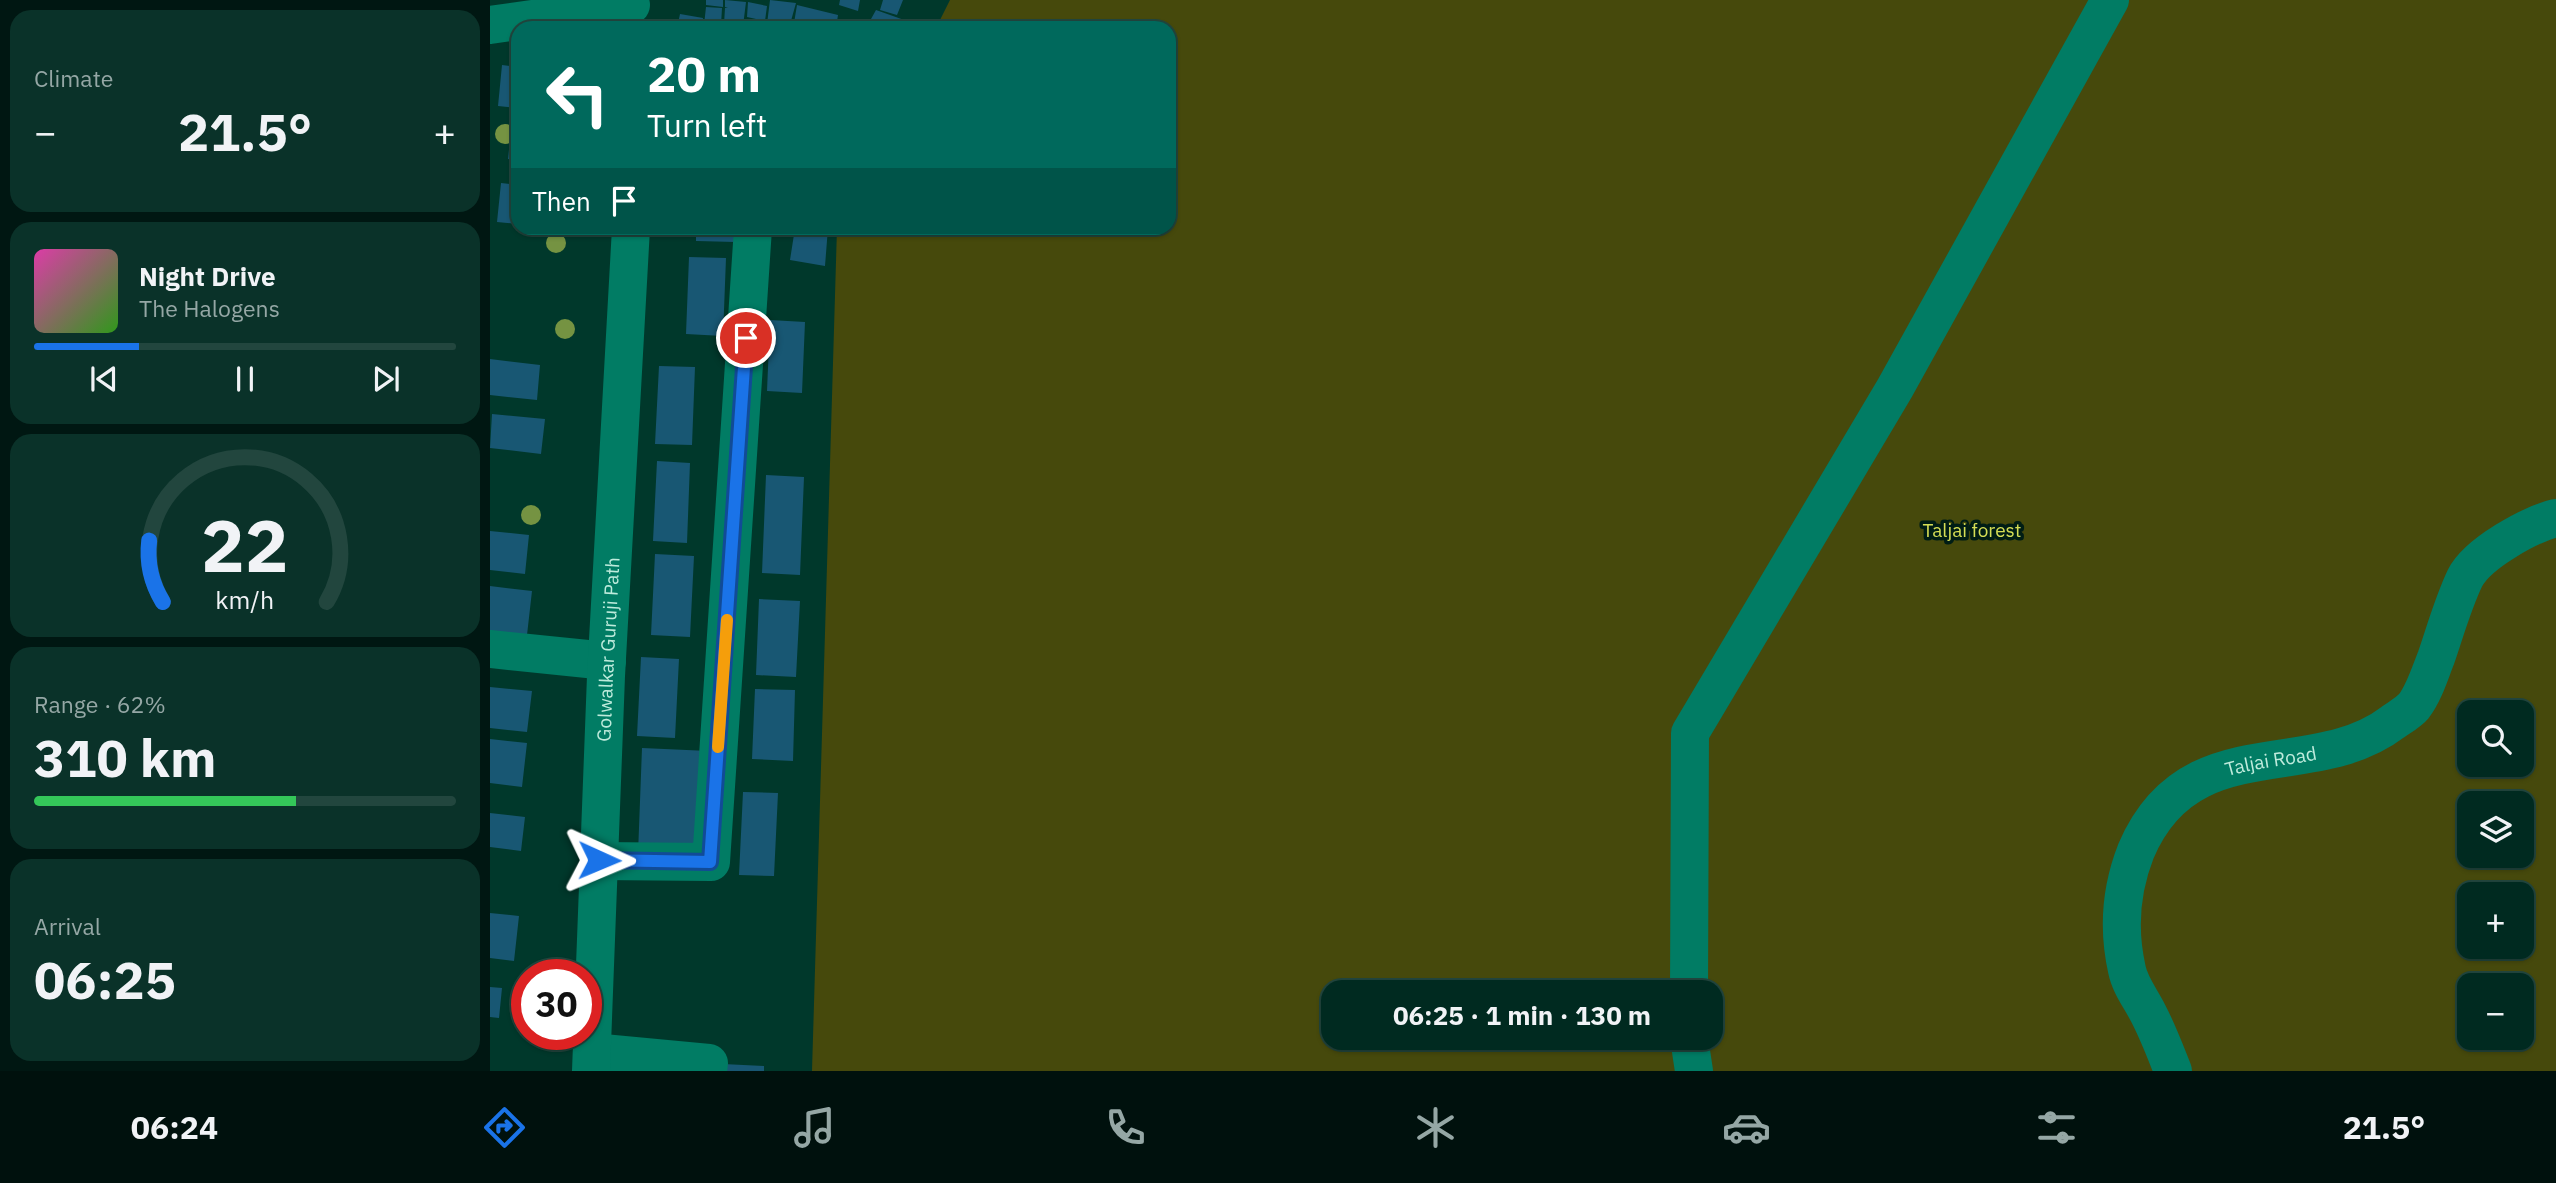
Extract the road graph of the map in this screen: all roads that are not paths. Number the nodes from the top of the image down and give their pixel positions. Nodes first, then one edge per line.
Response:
1 (2110, 0) edge
2 (631, 11) edge
3 (530, 21) edge
4 (511, 23) edge
5 (490, 25) edge
6 (631, 235) edge
7 (753, 235) edge
8 (2556, 518) edge
9 (490, 649) edge
10 (607, 661) junction
11 (599, 860) junction
12 (1689, 980) edge
13 (1691, 1050) edge
14 (591, 1062) edge
15 (708, 1071) edge
16 (1694, 1071) edge
17 (2173, 1071) edge

1 - 12 street
2 - 3 street
4 - 5 street
6 - 10 street, Golwalkar Guruji Path
7 - 11 street
8 - 17 street, Taljai Road
9 - 10 street
10 - 11 street, Golwalkar Guruji Path
11 - 14 street, Golwalkar Guruji Path
13 - 16 street
14 - 15 street

